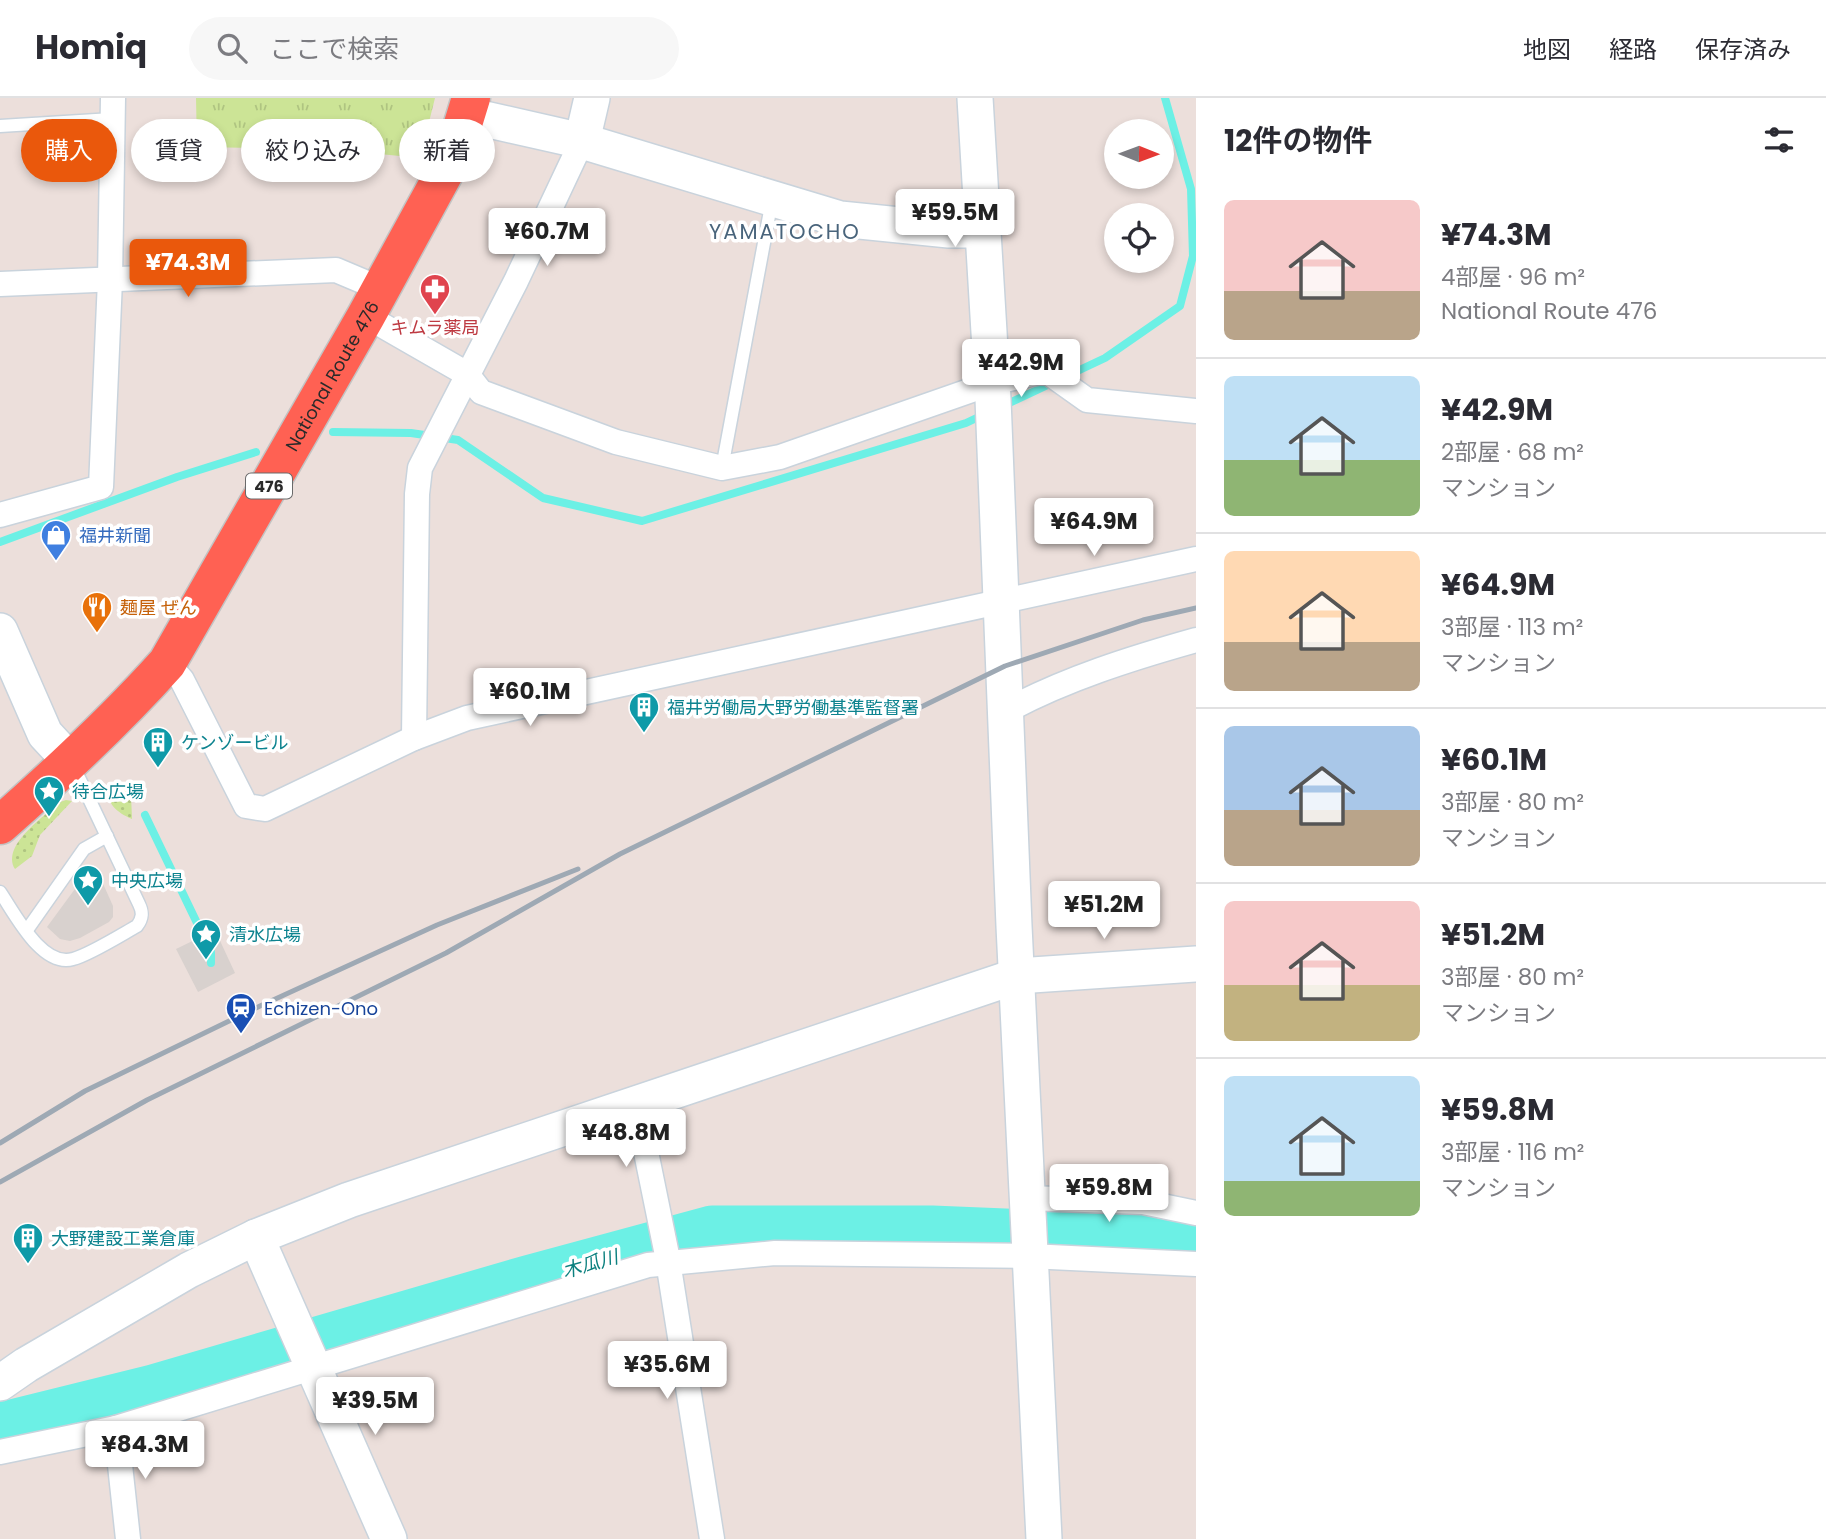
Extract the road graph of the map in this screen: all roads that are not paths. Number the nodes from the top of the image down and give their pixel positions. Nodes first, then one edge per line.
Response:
1 (592, 98) edge
2 (975, 98) edge
3 (469, 106) edge
4 (113, 108) edge
5 (0, 126) edge
6 (582, 141) junction
7 (773, 198) junction
8 (982, 230) junction
9 (110, 280) junction
10 (0, 284) edge
11 (373, 302) junction
12 (467, 374) junction
13 (993, 404) junction
14 (1196, 411) edge
15 (722, 468) junction
16 (0, 515) edge
17 (1196, 559) edge
18 (1001, 601) junction
19 (1196, 640) edge
20 (3, 645) edge
21 (167, 663) junction
22 (1006, 711) junction
23 (414, 738) junction
24 (71, 762) junction
25 (0, 825) edge
26 (107, 836) junction
27 (0, 892) edge
28 (27, 930) junction
29 (1196, 964) edge
30 (1017, 976) junction
31 (636, 1103) junction
32 (1196, 1213) edge
33 (1028, 1227) junction
34 (256, 1237) junction
35 (667, 1260) junction
36 (1196, 1264) edge
37 (307, 1351) junction
38 (0, 1383) edge
39 (116, 1428) junction
40 (0, 1452) edge
41 (128, 1539) edge
42 (389, 1539) edge
43 (712, 1539) edge
44 (1044, 1539) edge

1 - 6 street
2 - 8 street
3 - 6 street
3 - 11 highway, National Route 476 / 476
4 - 5 lane
4 - 9 street
6 - 7 street
6 - 12 street
7 - 8 street
7 - 15 lane
8 - 13 street
9 - 10 street
9 - 11 street
9 - 16 street
11 - 12 street
11 - 21 highway, National Route 476 / 476
12 - 15 street
12 - 23 street
13 - 14 street
13 - 15 street
13 - 18 street
17 - 18 street
18 - 22 street
18 - 23 street
19 - 22 street
20 - 24 street
21 - 23 street
21 - 24 highway, National Route 476 / 476
22 - 30 street
24 - 25 highway, National Route 476 / 476
24 - 26 lane
26 - 28 lane
26 - 28 lane
27 - 28 lane
29 - 30 street
30 - 31 street
30 - 33 street
31 - 34 street
31 - 35 street
32 - 33 street
33 - 35 street
33 - 36 street
33 - 44 street
34 - 37 street
34 - 38 street
35 - 37 street
35 - 43 street
37 - 39 street
37 - 42 street
39 - 40 street
39 - 41 street

